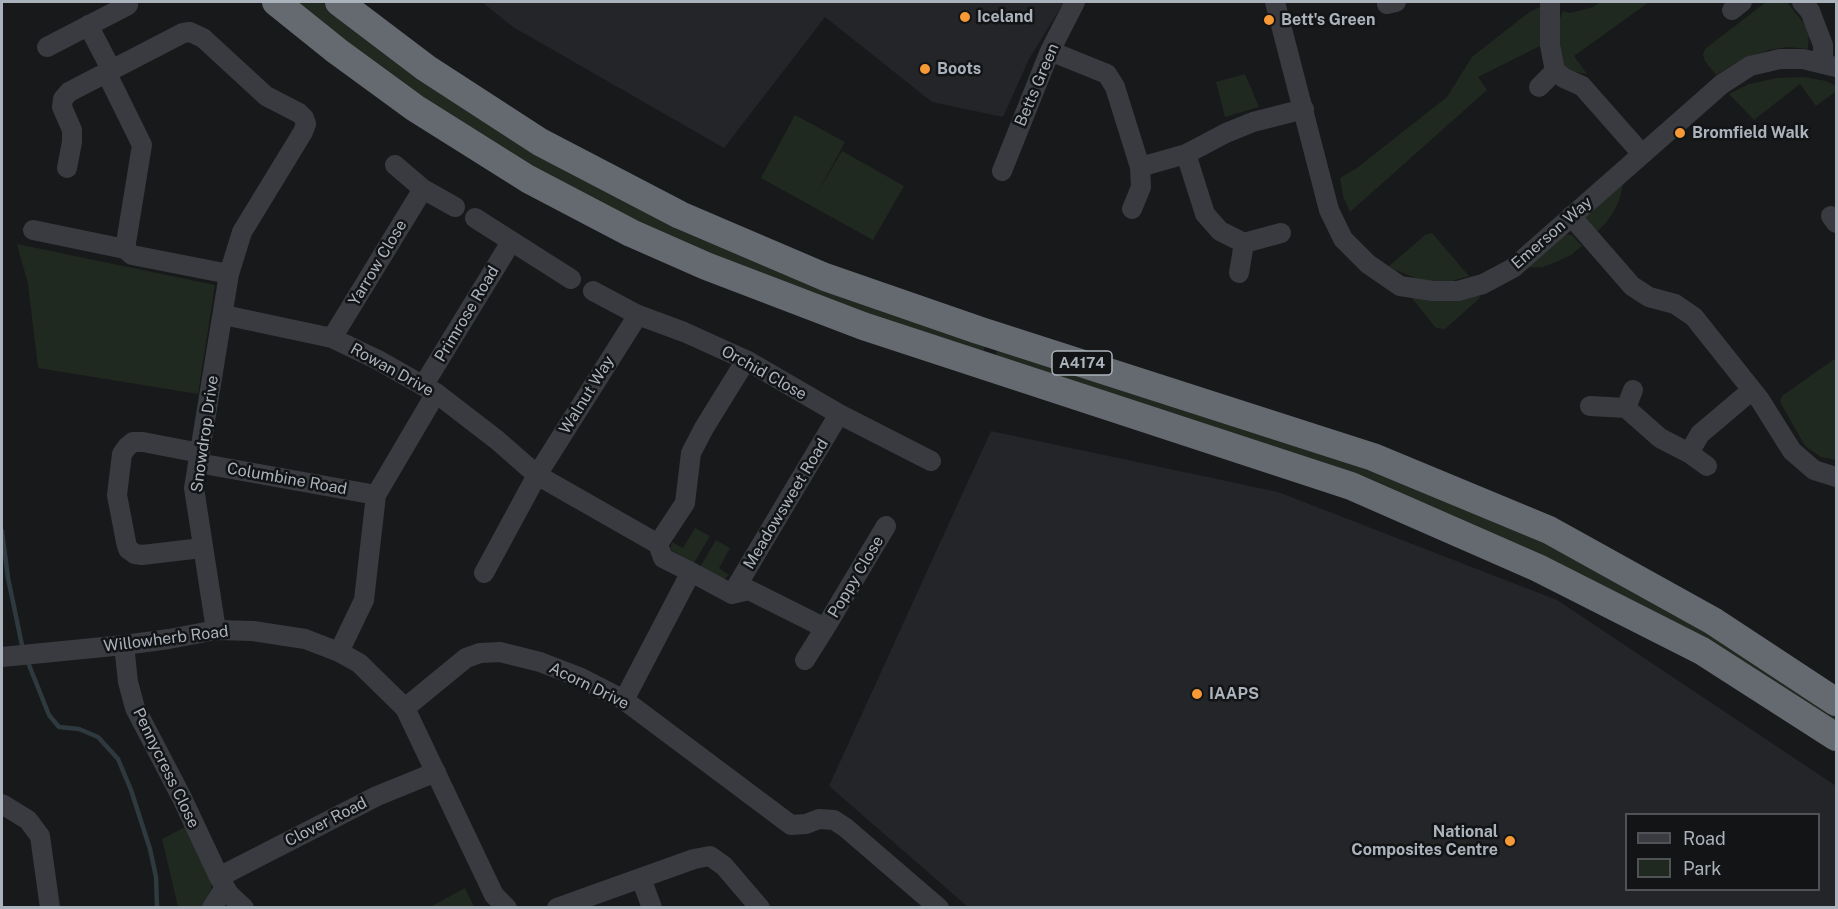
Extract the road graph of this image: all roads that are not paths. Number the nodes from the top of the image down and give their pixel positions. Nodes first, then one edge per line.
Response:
1 (276, 2) edge
2 (339, 2) edge
3 (1075, 2) edge
4 (1275, 2) edge
5 (1550, 2) edge
6 (1802, 2) edge
7 (128, 5) dead end
8 (88, 25) junction
9 (47, 47) dead end
10 (1050, 51) junction
11 (1830, 65) edge
12 (109, 70) junction
13 (1556, 71) junction
14 (1539, 87) dead end
15 (1304, 109) junction
16 (1186, 154) junction
17 (1642, 154) junction
18 (395, 165) dead end
19 (1140, 167) junction
20 (67, 168) dead end
21 (1002, 171) dead end
22 (423, 189) junction
23 (455, 207) dead end
24 (1132, 209) dead end
25 (1571, 216) junction
26 (475, 218) dead end
27 (33, 230) dead end
28 (1281, 233) dead end
29 (511, 242) junction
30 (1244, 243) junction
31 (125, 249) junction
32 (1239, 273) dead end
33 (229, 274) junction
34 (571, 279) dead end
35 (593, 291) dead end
36 (224, 315) junction
37 (638, 315) junction
38 (332, 338) junction
39 (746, 360) junction
40 (430, 390) junction
41 (1752, 390) junction
42 (1590, 406) dead end
43 (839, 414) junction
44 (1689, 453) junction
45 (199, 458) junction
46 (931, 461) dead end
47 (1707, 466) dead end
48 (537, 475) junction
49 (1836, 477) edge
50 (376, 495) junction
51 (886, 526) dead end
52 (658, 544) junction
53 (202, 548) junction
54 (691, 572) junction
55 (484, 573) dead end
56 (732, 594) junction
57 (825, 628) junction
58 (216, 630) junction
59 (124, 645) junction
60 (339, 652) junction
61 (4, 656) edge
62 (805, 660) dead end
63 (624, 700) junction
64 (1836, 702) edge
65 (405, 708) junction
66 (1836, 737) edge
67 (436, 772) junction
68 (2, 804) edge
69 (640, 878) junction
70 (222, 882) junction
71 (50, 908) edge
72 (212, 908) edge
73 (244, 908) edge
74 (507, 908) edge
75 (557, 908) edge
76 (652, 908) edge
77 (760, 908) edge
78 (939, 908) edge

1 - 66 highway, A4174
2 - 64 highway, A4174
3 - 10 street, Betts Green
4 - 15 street, Emerson Way
5 - 13 street
6 - 11 street
7 - 8 street
8 - 9 street
8 - 12 street
10 - 19 street
10 - 21 street, Betts Green
11 - 17 street, Emerson Way
12 - 20 street
12 - 31 street
12 - 33 street, Snowdrop Drive
13 - 14 street
13 - 17 street
15 - 16 street
15 - 25 street, Emerson Way
16 - 19 street
16 - 30 street
17 - 25 street, Emerson Way
18 - 22 street
19 - 24 street
22 - 23 street
22 - 38 street, Yarrow Close
25 - 41 street
26 - 29 street
27 - 31 street
28 - 30 street
29 - 34 street
29 - 40 street, Primrose Road
30 - 32 street
31 - 33 street
33 - 36 street, Snowdrop Drive
35 - 37 street, Orchid Close
36 - 38 street, Rowan Drive
36 - 45 street, Snowdrop Drive
37 - 39 street, Orchid Close
37 - 48 street, Walnut Way
38 - 40 street, Rowan Drive
39 - 43 street, Orchid Close
39 - 52 street
40 - 48 street, Rowan Drive
40 - 50 street, Primrose Road
41 - 44 street
41 - 49 street
42 - 44 street
43 - 46 street, Orchid Close
43 - 56 street, Meadowsweet Road
44 - 47 street
45 - 50 street, Columbine Road
45 - 53 street, Snowdrop Drive
45 - 53 street, Columbine Road
48 - 52 street, Rowan Drive
48 - 55 street
50 - 60 street
51 - 57 street, Poppy Close
52 - 54 street, Rowan Drive
53 - 58 street, Snowdrop Drive
54 - 56 street, Poppy Close
54 - 63 street
56 - 57 street, Poppy Close
57 - 62 street, Poppy Close
58 - 59 street, Willowherb Road
58 - 60 street, Willowherb Road
59 - 61 street, Willowherb Road
59 - 70 street, Pennycress Close
60 - 65 street, Willowherb Road
63 - 65 street, Acorn Drive
63 - 78 street, Acorn Drive
65 - 67 street, Willowherb Road
67 - 70 street, Clover Road
67 - 74 street, Willowherb Road
68 - 71 street
69 - 75 street
69 - 76 street
69 - 77 street
70 - 72 street
70 - 73 street, Pennycress Close

